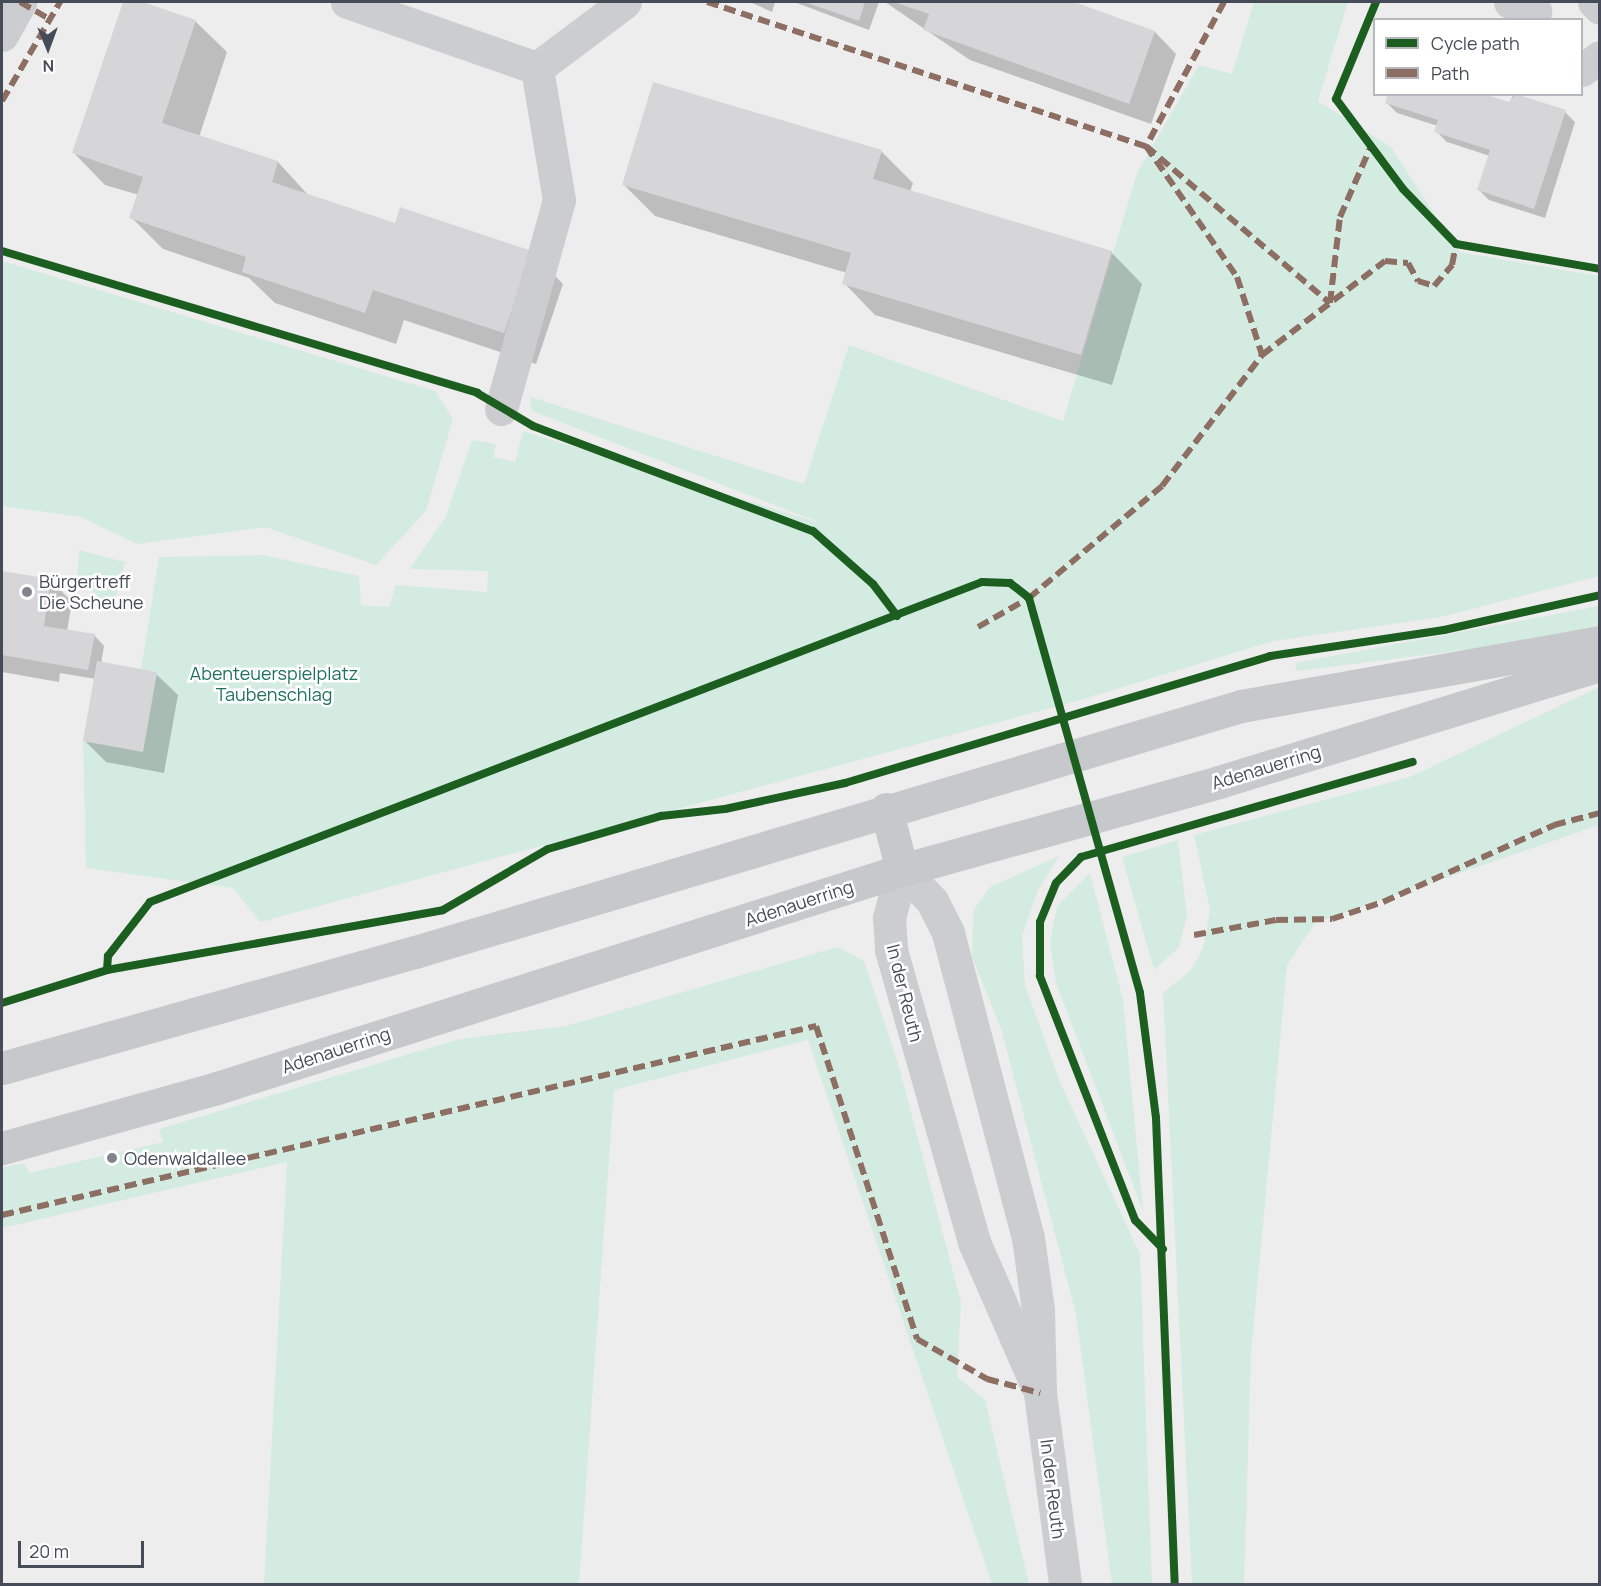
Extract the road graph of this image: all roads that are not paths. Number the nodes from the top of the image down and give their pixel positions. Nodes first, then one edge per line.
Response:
1 (20, 2) edge
2 (347, 2) edge
3 (626, 2) edge
4 (1593, 2) edge
5 (1599, 8) edge
6 (2, 35) edge
7 (1599, 57) edge
8 (537, 68) junction
9 (1583, 69) edge
10 (501, 409) dead end
11 (1599, 642) edge
12 (1599, 665) edge
13 (886, 809) junction
14 (902, 870) junction
15 (2, 1068) edge
16 (2, 1148) edge
17 (1040, 1393) junction
18 (1065, 1584) edge

1 - 6 street
2 - 8 street
3 - 8 street
4 - 5 street
7 - 9 street
8 - 10 street
11 - 13 main road
12 - 14 main road, Adenauerring
13 - 14 main road
13 - 15 main road
14 - 16 main road, Adenauerring
14 - 17 street, In der Reuth
14 - 17 street, In der Reuth
17 - 18 street, In der Reuth

